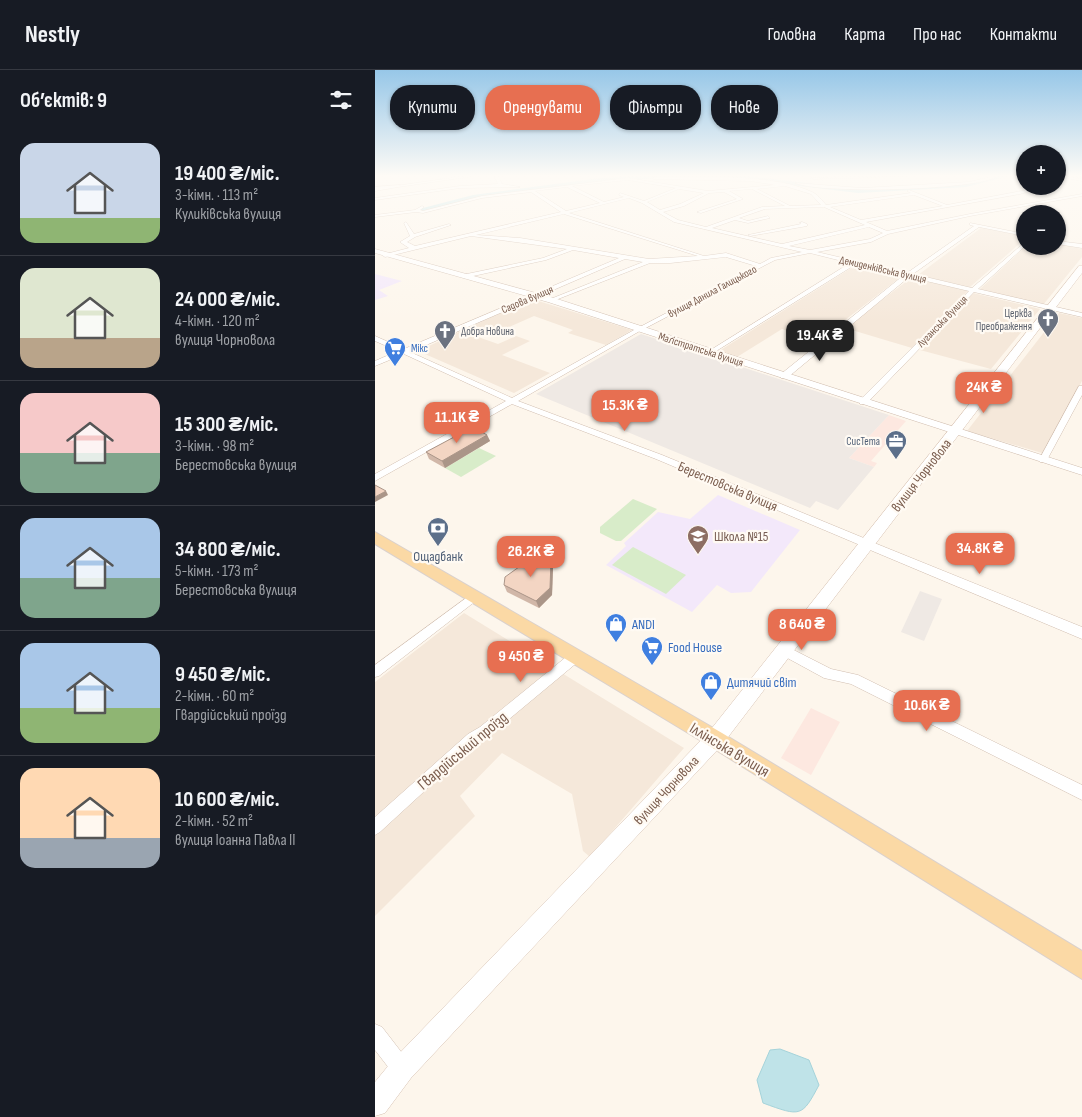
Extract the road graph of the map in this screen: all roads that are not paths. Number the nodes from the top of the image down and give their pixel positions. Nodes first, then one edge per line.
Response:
1 (407, 225) edge
2 (446, 225) edge
3 (518, 225) edge
4 (603, 225) edge
5 (693, 225) edge
6 (714, 225) edge
7 (805, 225) edge
8 (927, 225) edge
9 (973, 225) edge
10 (868, 226) joint
11 (978, 226) junction
12 (706, 228) junction
13 (887, 233) junction
14 (1016, 233) edge
15 (413, 236) junction
16 (473, 236) junction
17 (743, 236) junction
18 (1066, 243) edge
19 (783, 245) junction
20 (1082, 246) edge
21 (414, 248) junction
22 (571, 249) junction
23 (375, 252) edge
24 (811, 252) junction
25 (1016, 252) edge
26 (385, 255) junction
27 (704, 257) junction
28 (623, 258) junction
29 (649, 261) junction
30 (854, 263) junction
31 (759, 265) junction
32 (1082, 268) edge
33 (908, 275) junction
34 (464, 276) junction
35 (973, 290) junction
36 (535, 296) junction
37 (551, 300) junction
38 (1049, 309) junction
39 (1082, 316) edge
40 (639, 330) junction
41 (375, 338) edge
42 (405, 352) junction
43 (711, 352) junction
44 (375, 364) edge
45 (784, 376) junction
46 (1082, 388) edge
47 (512, 401) junction
48 (863, 402) junction
49 (954, 431) junction
50 (1043, 460) junction
51 (1082, 472) edge
52 (375, 478) edge
53 (375, 538) edge
54 (867, 544) junction
55 (473, 597) junction
56 (1082, 632) edge
57 (784, 650) junction
58 (575, 657) junction
59 (375, 672) edge
60 (715, 739) junction
61 (1082, 792) edge
62 (375, 827) edge
63 (1082, 966) edge
64 (375, 1034) edge
65 (402, 1069) junction
66 (375, 1103) edge

1 - 15 street
2 - 15 street
3 - 16 street
4 - 27 street
5 - 12 street, Демиденківська вулиця
6 - 12 street
7 - 17 street
8 - 13 street, вулиця Данила Галицького
9 - 11 street
10 - 13 street
10 - 19 street
11 - 14 street
11 - 33 street
12 - 17 street, Демиденківська вулиця
13 - 24 street, вулиця Данила Галицького
15 - 21 street
16 - 21 street
16 - 22 street
17 - 19 street, Демиденківська вулиця
18 - 20 street
19 - 24 street, Демиденківська вулиця
21 - 26 street
22 - 28 street
22 - 34 street
23 - 26 street, Маґістратська вулиця
24 - 30 street, Демиденківська вулиця
24 - 31 street, вулиця Данила Галицького
25 - 35 street, Луганська вулиця
26 - 34 street, Маґістратська вулиця
27 - 29 street
27 - 31 street
28 - 29 street
28 - 36 street, Садова вулиця
29 - 37 street
30 - 33 street, Демиденківська вулиця
30 - 43 street
31 - 40 street, вулиця Данила Галицького
32 - 38 main road, вулиця Чорновола
33 - 35 street, Демиденківська вулиця
33 - 45 street
34 - 36 street, Маґістратська вулиця
35 - 38 street, Демиденківська вулиця
35 - 48 street, Луганська вулиця
36 - 37 street, Маґістратська вулиця
36 - 42 street, Садова вулиця
37 - 40 street, Маґістратська вулиця
38 - 39 street, Демиденківська вулиця
38 - 49 main road, вулиця Чорновола
40 - 43 street, Маґістратська вулиця
40 - 47 street, вулиця Данила Галицького
41 - 42 street, Берестовська вулиця
42 - 44 street, Садова вулиця
42 - 47 street, Берестовська вулиця
43 - 45 street, Маґістратська вулиця
45 - 48 street, Маґістратська вулиця
46 - 50 street
47 - 52 street, вулиця Данила Галицького
47 - 54 street, Берестовська вулиця
48 - 49 street, Маґістратська вулиця
49 - 50 street, Маґістратська вулиця
49 - 54 main road, вулиця Чорновола
50 - 51 street, Маґістратська вулиця
53 - 55 main road, Іллінська вулиця
54 - 56 street, Берестовська вулиця
54 - 57 main road, вулиця Чорновола
55 - 58 main road, Іллінська вулиця
55 - 59 street
57 - 60 main road, вулиця Чорновола
57 - 61 street
58 - 60 main road, Іллінська вулиця
58 - 62 street, Гвардійський проїзд
60 - 63 main road, Іллінська вулиця
60 - 65 main road, вулиця Чорновола
64 - 65 street
65 - 66 main road, вулиця Чорновола

